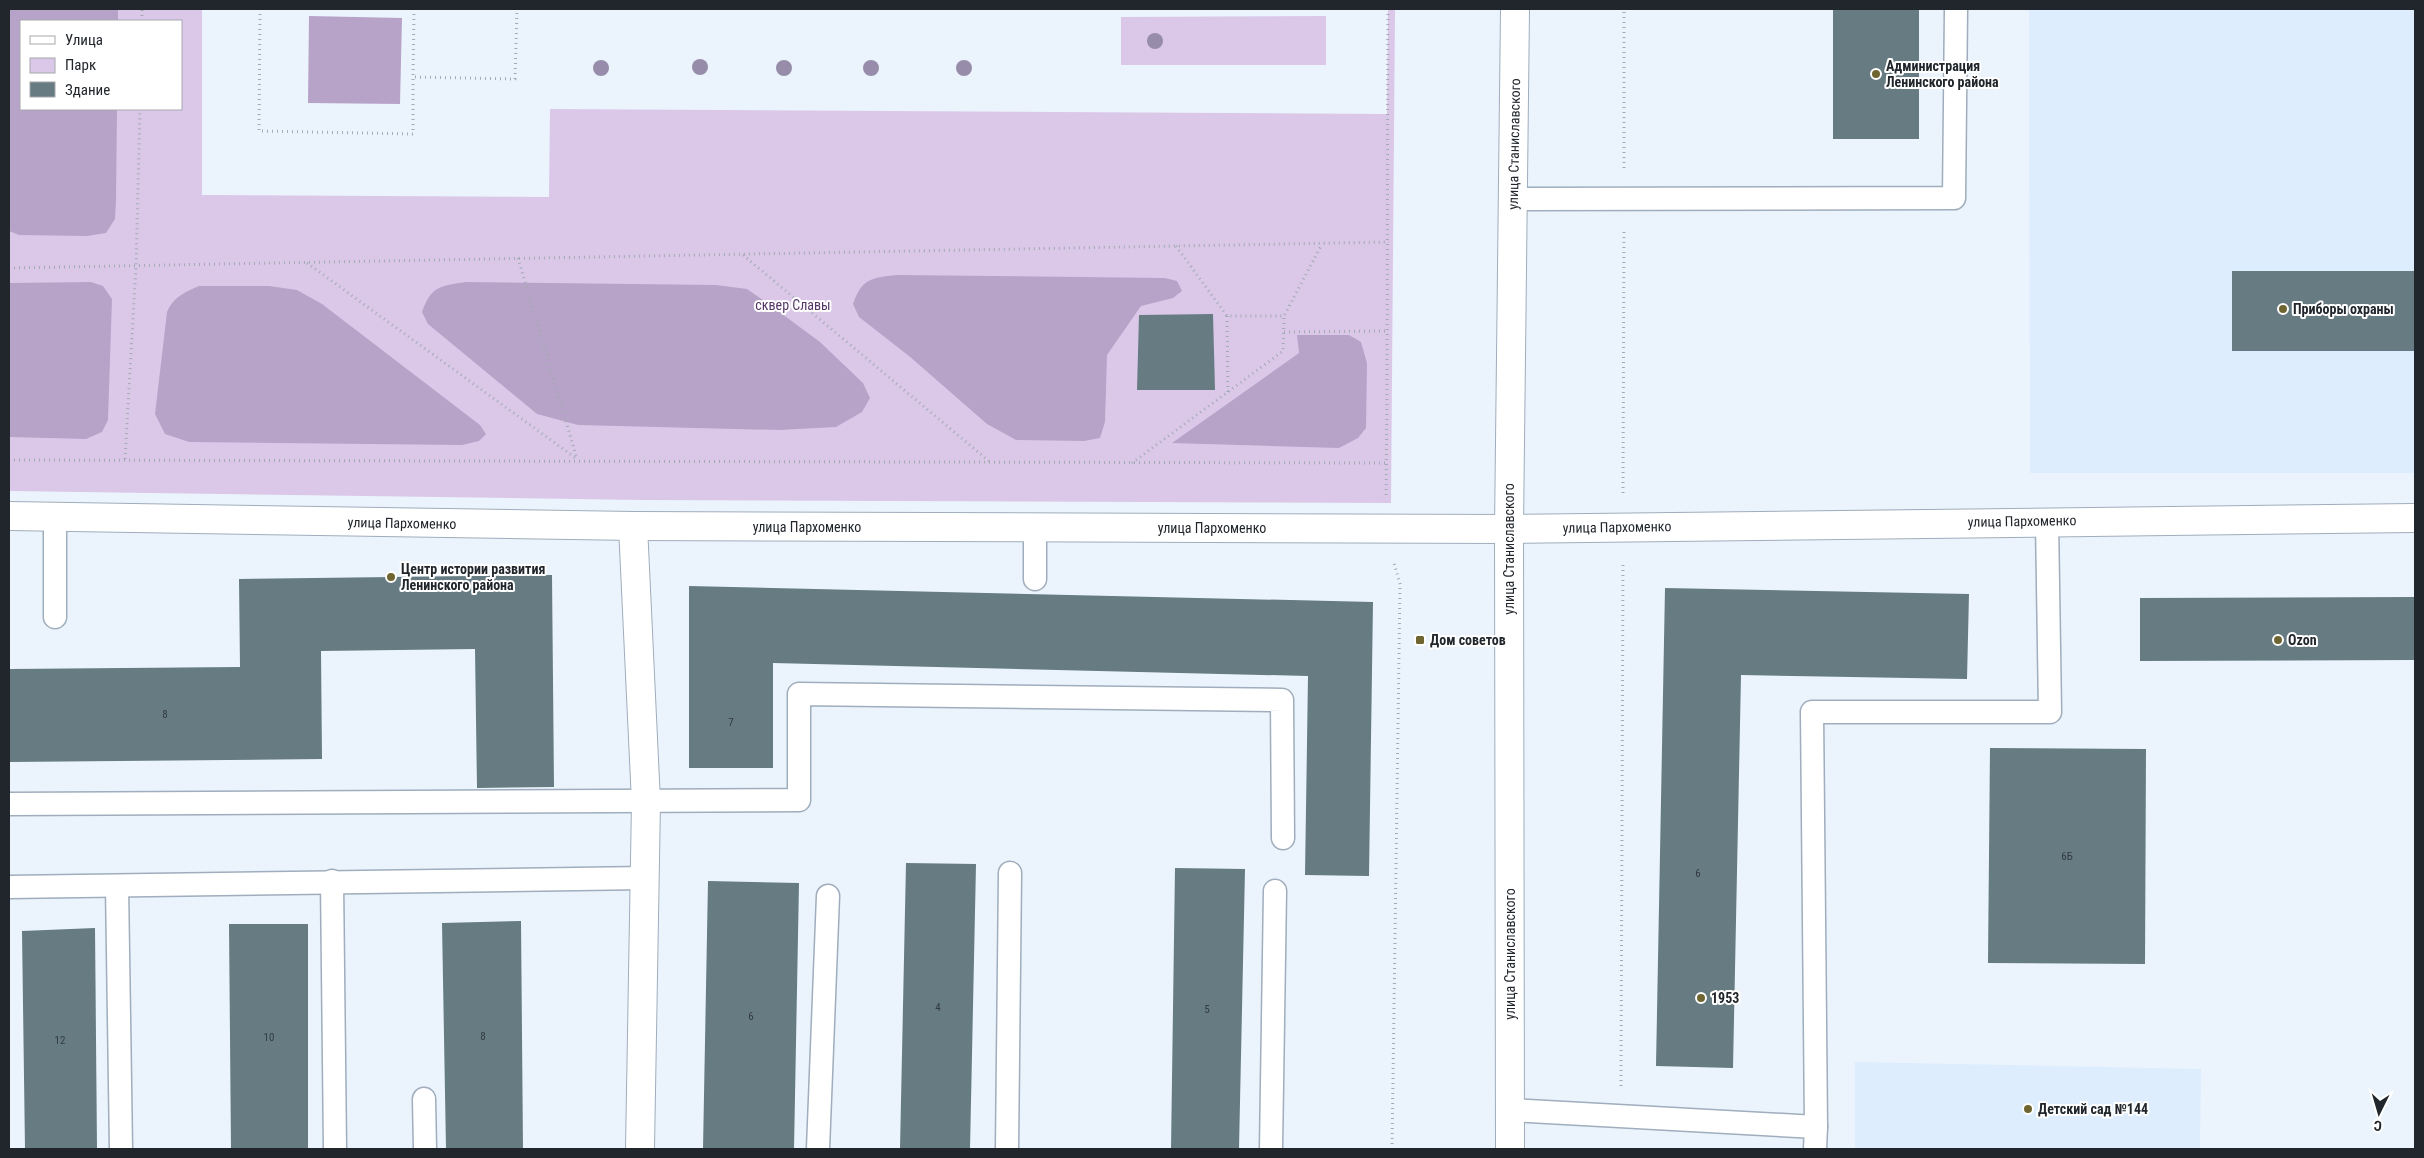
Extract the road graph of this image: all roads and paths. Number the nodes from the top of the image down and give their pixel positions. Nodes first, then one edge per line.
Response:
1 (260, 9) edge
2 (414, 9) edge
3 (517, 9) edge
4 (1388, 9) edge
5 (1515, 9) edge
6 (1624, 9) edge
7 (1956, 9) edge
8 (413, 77) junction
9 (140, 110) edge
10 (1513, 199) junction
11 (1624, 199) junction
12 (1389, 242) junction
13 (1323, 243) junction
14 (1176, 246) junction
15 (742, 254) junction
16 (518, 258) junction
17 (307, 262) junction
18 (136, 266) junction
19 (9, 268) edge
20 (1227, 316) junction
21 (1284, 316) junction
22 (1386, 331) junction
23 (1284, 332) junction
24 (1228, 392) junction
25 (125, 459) junction
26 (9, 460) edge
27 (578, 460) junction
28 (990, 462) junction
29 (1386, 463) junction
30 (1131, 464) junction
31 (9, 516) edge
32 (55, 517) junction
33 (2415, 518) edge
34 (2047, 521) junction
35 (633, 526) junction
36 (1035, 527) junction
37 (1623, 527) junction
38 (1385, 528) junction
39 (1509, 529) junction
40 (1035, 579) dead end
41 (55, 617) dead end
42 (646, 802) junction
43 (9, 804) edge
44 (1283, 838) dead end
45 (1010, 873) dead end
46 (646, 878) junction
47 (332, 882) junction
48 (117, 886) junction
49 (9, 888) edge
50 (1275, 891) dead end
51 (828, 896) dead end
52 (424, 1099) dead end
53 (1510, 1110) junction
54 (1621, 1116) junction
55 (1815, 1138) edge
56 (121, 1149) edge
57 (335, 1149) edge
58 (426, 1149) edge
59 (640, 1149) edge
60 (818, 1149) edge
61 (1007, 1149) edge
62 (1271, 1149) edge
63 (1392, 1149) edge
64 (1510, 1149) edge

1 - 8 path
2 - 8 path
3 - 8 path
4 - 12 path
5 - 10 street, улица Станиславского
6 - 11 path
7 - 11 lane
9 - 18 path
10 - 11 lane
10 - 39 street, улица Станиславского
11 - 37 path
12 - 13 path
12 - 22 path
13 - 14 path
13 - 21 path
14 - 15 path
14 - 20 path
15 - 16 path
15 - 28 path
16 - 17 path
16 - 27 path
17 - 18 path
17 - 27 path
18 - 19 path
18 - 25 path
20 - 21 path
20 - 24 path
21 - 23 path
22 - 23 path
22 - 29 path
23 - 24 path
24 - 30 path
25 - 26 path
25 - 27 path
27 - 28 path
28 - 30 path
29 - 30 path
29 - 38 path
31 - 32 street, улица Пархоменко
32 - 35 street, улица Пархоменко
32 - 41 lane
33 - 34 street, улица Пархоменко
34 - 37 street, улица Пархоменко
34 - 55 lane
35 - 36 street, улица Пархоменко
35 - 42 street
36 - 38 street, улица Пархоменко
36 - 40 lane
37 - 39 street, улица Пархоменко
37 - 54 path
38 - 39 street, улица Пархоменко
38 - 63 path
39 - 53 street, улица Станиславского
42 - 43 lane
42 - 44 lane
42 - 46 street
45 - 61 lane
46 - 47 lane
46 - 59 street
47 - 48 lane
47 - 57 lane
48 - 49 lane
48 - 56 lane
50 - 62 lane
51 - 60 lane
52 - 58 lane
53 - 54 lane
53 - 64 street, улица Станиславского
54 - 55 lane

